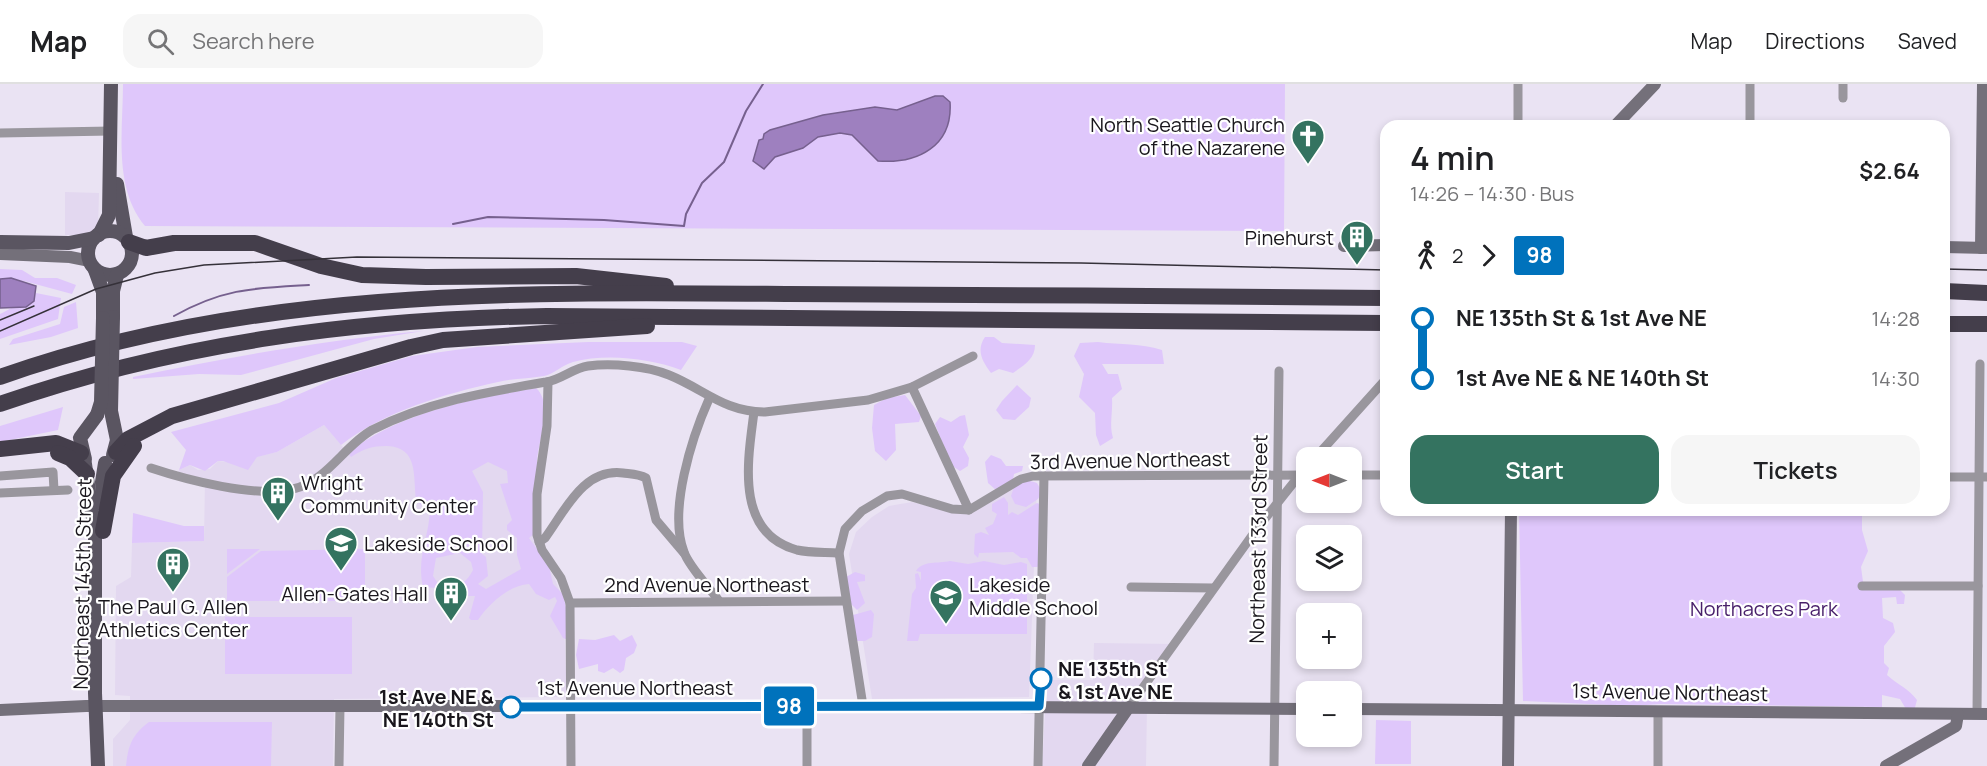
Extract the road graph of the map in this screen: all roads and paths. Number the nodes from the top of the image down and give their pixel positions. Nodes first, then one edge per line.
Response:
1 (111, 84) edge
2 (1518, 84) edge
3 (1655, 84) edge
4 (1750, 84) edge
5 (1843, 84) edge
6 (1983, 84) edge
7 (1843, 98) dead end
8 (1518, 120) edge
9 (1622, 120) edge
10 (1750, 120) edge
11 (111, 131) junction
12 (0, 133) edge
13 (110, 147) junction
14 (97, 237) junction
15 (127, 240) junction
16 (0, 242) edge
17 (1380, 245) edge
18 (1344, 246) dead end
19 (1950, 247) edge
20 (1984, 248) edge
21 (0, 254) edge
22 (92, 266) junction
23 (117, 275) junction
24 (1950, 291) edge
25 (701, 293) junction
26 (1987, 293) edge
27 (1380, 298) edge
28 (1950, 302) edge
29 (1987, 302) edge
30 (108, 317) junction
31 (749, 317) junction
32 (1380, 323) edge
33 (1950, 324) edge
34 (1986, 324) edge
35 (1950, 327) edge
36 (973, 356) dead end
37 (1980, 364) dead end
38 (1279, 371) dead end
39 (0, 377) edge
40 (548, 382) junction
41 (912, 387) junction
42 (1380, 387) edge
43 (709, 399) junction
44 (0, 404) edge
45 (754, 412) junction
46 (95, 418) junction
47 (150, 427) junction
48 (1325, 447) edge
49 (0, 449) edge
50 (112, 451) junction
51 (84, 462) junction
52 (151, 468) dead end
53 (1296, 475) edge
54 (1362, 475) edge
55 (1380, 475) edge
56 (0, 476) edge
57 (1044, 476) junction
58 (1277, 476) junction
59 (1950, 477) edge
60 (1983, 477) edge
61 (1296, 481) edge
62 (54, 490) junction
63 (68, 490) dead end
64 (0, 493) edge
65 (1277, 501) junction
66 (969, 510) junction
67 (1511, 516) edge
68 (103, 531) junction
69 (539, 542) junction
70 (684, 553) junction
71 (839, 553) junction
72 (1862, 586) dead end
73 (1978, 586) junction
74 (1131, 587) dead end
75 (1213, 588) junction
76 (719, 601) junction
77 (844, 601) junction
78 (570, 603) junction
79 (807, 706) junction
80 (863, 706) junction
81 (1039, 706) junction
82 (340, 707) junction
83 (572, 707) junction
84 (1129, 707) junction
85 (96, 708) junction
86 (1274, 708) junction
87 (1296, 709) edge
88 (1362, 709) edge
89 (1509, 709) junction
90 (0, 710) edge
91 (1658, 712) junction
92 (1959, 714) junction
93 (1982, 714) edge
94 (98, 766) edge
95 (339, 766) edge
96 (571, 766) edge
97 (807, 766) edge
98 (1038, 766) edge
99 (1088, 766) edge
100 (1274, 766) edge
101 (1508, 766) edge
102 (1658, 766) edge
103 (1886, 766) edge

1 - 11 main road
2 - 8 street
3 - 9 street
4 - 10 street
5 - 7 street
6 - 20 street
11 - 12 street
11 - 13 main road
13 - 14 main road
13 - 15 main road
14 - 15 main road
14 - 16 main road
14 - 22 main road
15 - 23 main road
15 - 25 highway
17 - 18 street
19 - 20 street
21 - 22 street
22 - 23 main road
22 - 30 main road, Northeast 145th Street
23 - 30 main road, Northeast 145th Street
24 - 26 highway
25 - 27 highway
25 - 39 highway
28 - 29 highway
30 - 46 main road, Northeast 145th Street, bridge
30 - 50 main road, Northeast 145th Street, bridge
31 - 32 highway
31 - 44 highway
31 - 47 highway
33 - 34 highway
34 - 35 highway
36 - 41 street
37 - 60 street
38 - 58 street, Northeast 133rd Street
40 - 43 street
40 - 52 street
40 - 69 street
41 - 45 street
41 - 66 street
42 - 48 street
43 - 45 street
43 - 70 street
45 - 71 street
46 - 50 main road
46 - 51 main road, Northeast 145th Street
47 - 50 highway
47 - 68 highway
49 - 51 highway
50 - 51 main road
50 - 68 main road, Northeast 145th Street
51 - 85 main road, Northeast 145th Street
53 - 58 street, 3rd Avenue Northeast
54 - 55 street
56 - 62 street
57 - 58 street, 3rd Avenue Northeast
57 - 66 street, 3rd Avenue Northeast
57 - 81 street
58 - 65 street, Northeast 133rd Street
59 - 60 street
60 - 73 street
61 - 65 street
62 - 63 street
62 - 64 street
65 - 75 street
65 - 86 street, Northeast 133rd Street
66 - 71 street
67 - 89 street
68 - 85 main road, Northeast 145th Street
69 - 70 street
69 - 78 street
70 - 76 street
71 - 77 street
72 - 73 street
73 - 93 street
74 - 75 street
75 - 84 street
76 - 77 street, 2nd Avenue Northeast
76 - 78 street, 2nd Avenue Northeast
77 - 80 street
78 - 83 street
79 - 80 street, 1st Avenue Northeast
79 - 83 street, 1st Avenue Northeast
79 - 97 street
80 - 81 street, 1st Avenue Northeast
81 - 84 street, 1st Avenue Northeast
81 - 98 street
82 - 83 street, 1st Avenue Northeast
82 - 85 street, 1st Avenue Northeast
82 - 95 street
83 - 96 street
84 - 86 street, 1st Avenue Northeast
84 - 99 street
85 - 90 street, 1st Avenue Northeast
85 - 94 main road
86 - 87 street, 1st Avenue Northeast
86 - 100 street, Northeast 133rd Street
88 - 89 street, 1st Avenue Northeast
89 - 91 street, 1st Avenue Northeast
89 - 101 street
91 - 92 street, 1st Avenue Northeast
91 - 102 street
92 - 93 street, 1st Avenue Northeast
92 - 103 street

